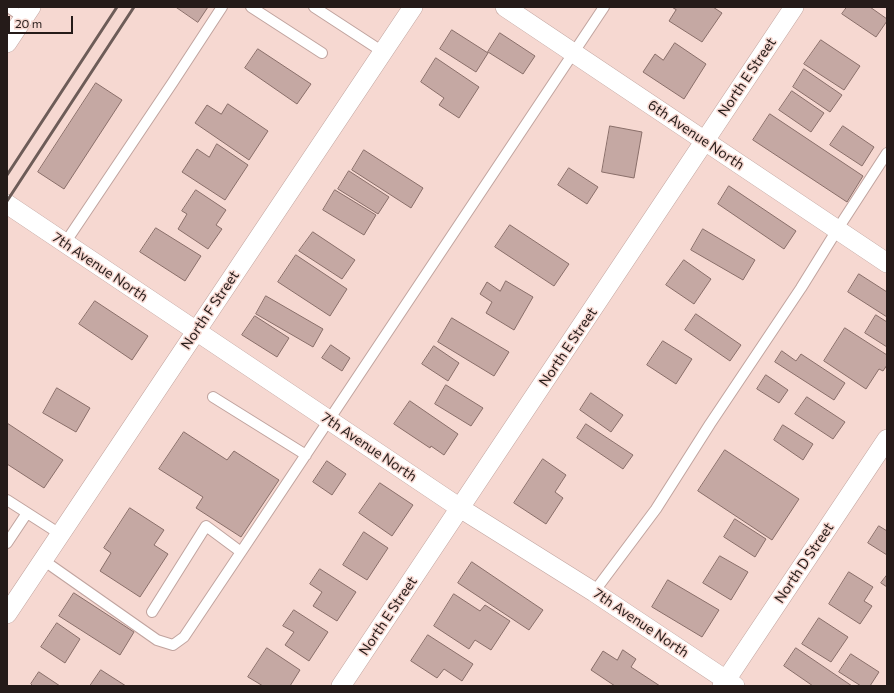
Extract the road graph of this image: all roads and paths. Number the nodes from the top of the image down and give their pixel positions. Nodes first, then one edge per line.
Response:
1 (8, 7) edge
2 (222, 7) edge
3 (251, 7) edge
4 (314, 7) edge
5 (413, 7) edge
6 (504, 7) edge
7 (604, 7) edge
8 (794, 7) edge
9 (28, 12) edge
10 (7, 43) edge
11 (383, 52) junction
12 (322, 53) dead end
13 (573, 53) junction
14 (705, 141) junction
15 (887, 153) edge
16 (7, 204) edge
17 (837, 230) junction
18 (65, 243) junction
19 (887, 263) edge
20 (197, 330) junction
21 (213, 397) dead end
22 (329, 420) junction
23 (887, 439) edge
24 (306, 455) junction
25 (7, 500) edge
26 (460, 508) junction
27 (27, 513) junction
28 (60, 534) junction
29 (7, 543) edge
30 (241, 552) junction
31 (43, 560) junction
32 (594, 592) junction
33 (152, 612) dead end
34 (7, 614) edge
35 (727, 684) edge
36 (340, 686) edge

1 - 9 lane
2 - 18 lane
3 - 12 lane
4 - 11 lane
5 - 11 street, North F Street
6 - 13 street, 6th Avenue North
7 - 13 lane
8 - 14 street, North E Street
9 - 10 street
11 - 20 street, North F Street
13 - 14 street, 6th Avenue North
13 - 22 lane
14 - 17 street, 6th Avenue North
14 - 26 street, North E Street
15 - 17 lane
16 - 18 street, 7th Avenue North
17 - 19 street, 6th Avenue North
17 - 32 lane
18 - 20 street, 7th Avenue North
20 - 22 street, 7th Avenue North
20 - 28 street, North F Street
21 - 24 lane
22 - 24 lane
22 - 26 street, 7th Avenue North
23 - 35 street, North D Street
24 - 30 lane
25 - 27 lane
26 - 32 street, 7th Avenue North
26 - 36 street, North E Street
27 - 28 lane
27 - 29 lane
28 - 31 street, North F Street
30 - 31 lane
30 - 33 lane
31 - 34 street, North F Street
32 - 35 street, 7th Avenue North

